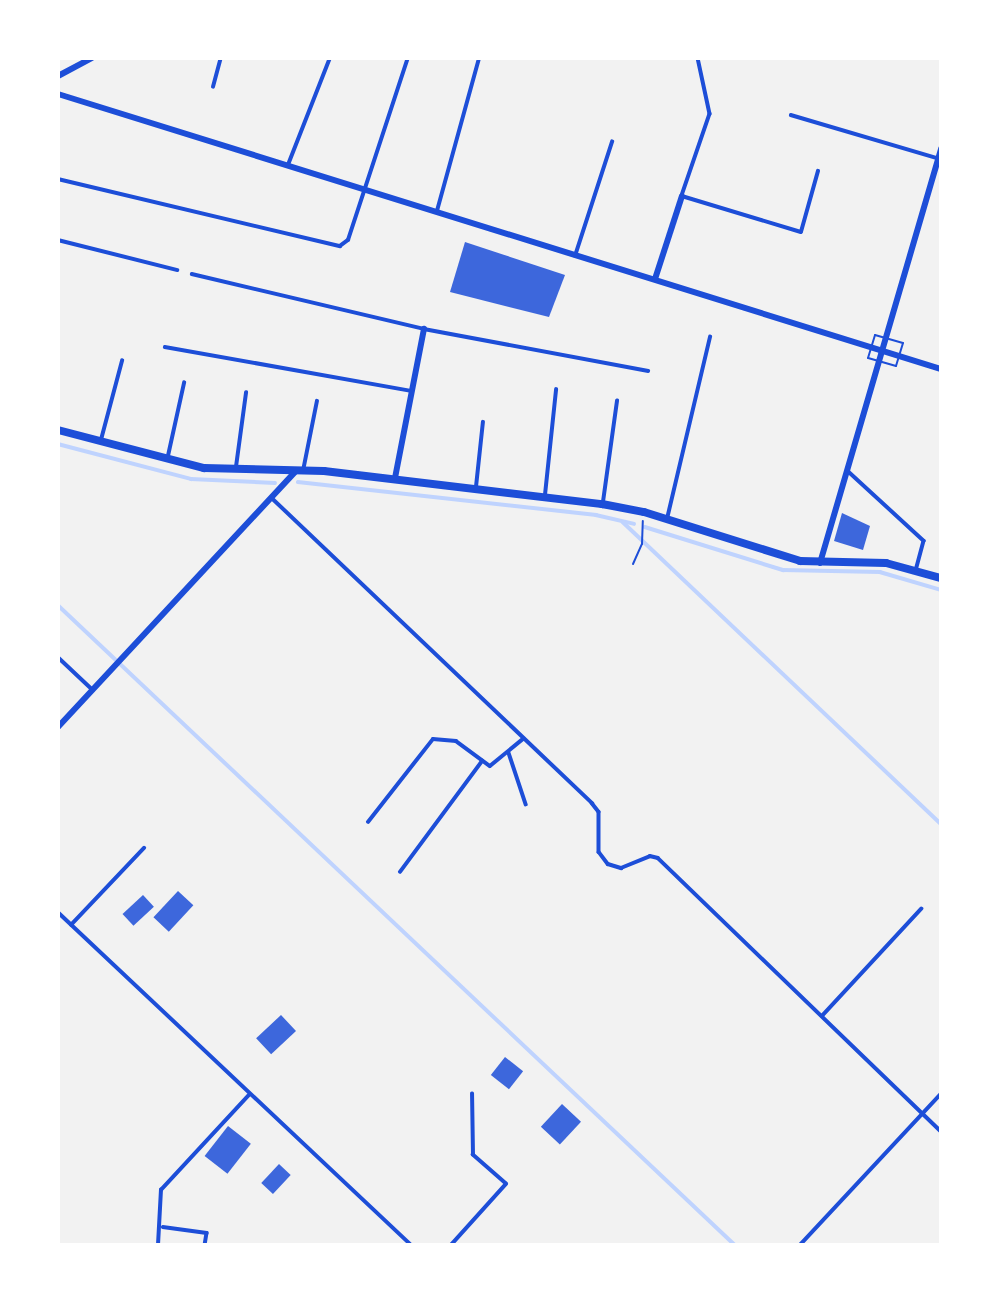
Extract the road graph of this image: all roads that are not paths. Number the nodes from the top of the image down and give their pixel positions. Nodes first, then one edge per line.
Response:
1 (92, 58) edge
2 (220, 58) edge
3 (330, 58) edge
4 (408, 58) edge
5 (478, 58) edge
6 (698, 58) edge
7 (58, 76) edge
8 (213, 87) dead end
9 (58, 94) edge
10 (791, 115) dead end
11 (612, 142) dead end
12 (941, 148) edge
13 (939, 158) junction
14 (288, 165) junction
15 (818, 171) dead end
16 (58, 179) edge
17 (365, 189) junction
18 (681, 196) junction
19 (436, 212) junction
20 (58, 240) edge
21 (575, 256) junction
22 (177, 270) dead end
23 (192, 274) dead end
24 (656, 279) junction
25 (424, 329) junction
26 (710, 337) dead end
27 (166, 347) dead end
28 (883, 351) junction
29 (121, 361) dead end
30 (941, 369) edge
31 (648, 371) dead end
32 (184, 383) dead end
33 (556, 390) dead end
34 (412, 391) junction
35 (246, 393) dead end
36 (317, 401) dead end
37 (617, 401) dead end
38 (483, 422) dead end
39 (58, 430) edge
40 (101, 442) junction
41 (167, 459) junction
42 (846, 469) junction
43 (236, 470) junction
44 (299, 471) junction
45 (395, 478) junction
46 (476, 487) junction
47 (545, 495) junction
48 (273, 499) junction
49 (603, 504) junction
50 (666, 520) junction
51 (820, 563) junction
52 (916, 570) junction
53 (941, 578) edge
54 (58, 657) edge
55 (93, 690) junction
56 (58, 727) edge
57 (524, 738) junction
58 (509, 753) junction
59 (482, 761) junction
60 (526, 804) dead end
61 (368, 822) dead end
62 (144, 848) dead end
63 (400, 872) dead end
64 (921, 909) dead end
65 (58, 912) edge
66 (71, 925) junction
67 (822, 1016) junction
68 (472, 1094) dead end
69 (941, 1094) edge
70 (249, 1095) junction
71 (923, 1114) junction
72 (941, 1131) edge
73 (163, 1227) junction
74 (158, 1245) edge
75 (205, 1245) edge
76 (411, 1245) edge
77 (451, 1245) edge
78 (800, 1245) edge

1 - 7 street
2 - 8 lane
3 - 14 lane
4 - 17 lane
5 - 19 lane
6 - 18 lane
9 - 14 street
10 - 13 lane
11 - 21 lane
12 - 13 street
13 - 28 street
14 - 17 street
15 - 18 lane
16 - 17 lane
17 - 19 street
18 - 24 street
19 - 21 street
20 - 22 lane
21 - 24 street
23 - 25 lane
24 - 28 street
25 - 31 lane
25 - 34 street
26 - 50 lane
27 - 34 lane
28 - 30 street
28 - 42 street
29 - 40 lane
32 - 41 lane
33 - 47 lane
34 - 45 street
35 - 43 lane
36 - 44 lane
37 - 49 lane
38 - 46 lane
39 - 40 street
40 - 41 street
41 - 43 street
42 - 51 street
42 - 52 lane
43 - 44 street
44 - 45 street
44 - 48 street
45 - 46 street
46 - 47 street
47 - 49 street
48 - 55 street
48 - 57 lane
49 - 50 street
50 - 51 street
51 - 52 street
52 - 53 street
54 - 55 lane
55 - 56 street
57 - 58 lane
57 - 67 lane
58 - 59 lane
58 - 60 lane
59 - 61 lane
59 - 63 lane
62 - 66 lane
64 - 67 lane
65 - 66 lane
66 - 70 lane
67 - 71 lane
68 - 77 lane
69 - 71 lane
70 - 73 lane
70 - 76 lane
71 - 72 lane
71 - 78 lane
73 - 74 lane
73 - 75 lane

